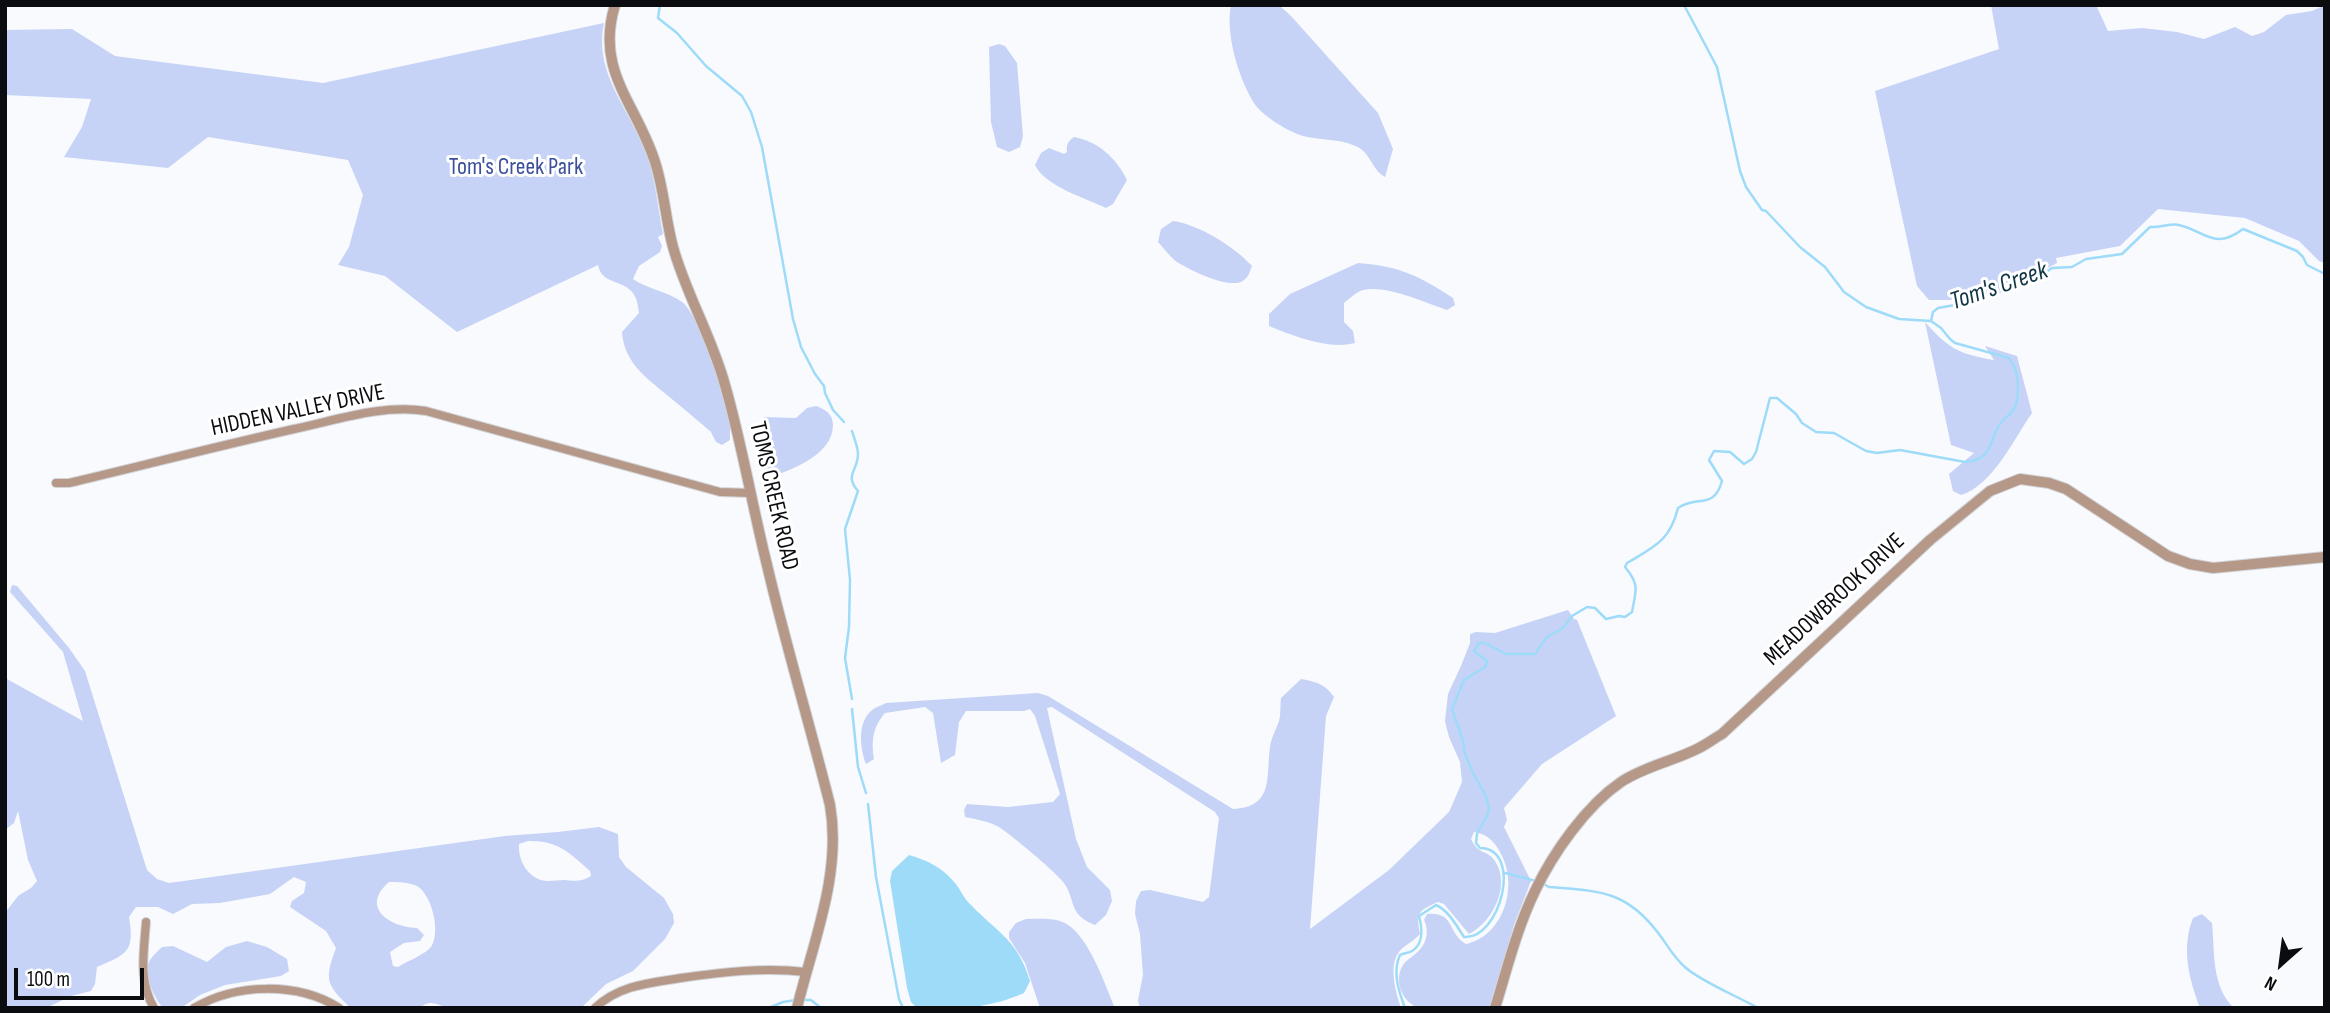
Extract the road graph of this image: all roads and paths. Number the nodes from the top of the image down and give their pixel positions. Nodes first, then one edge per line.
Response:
1 (615, 5) edge
2 (56, 483) dead end
3 (750, 493) junction
4 (2325, 557) edge
5 (145, 922) dead end
6 (806, 972) junction
7 (154, 1008) edge
8 (194, 1008) edge
9 (340, 1008) edge
10 (595, 1008) edge
11 (797, 1008) edge
12 (1495, 1008) edge

1 - 3 street, TOMS CREEK ROAD
2 - 3 street, HIDDEN VALLEY DRIVE
3 - 6 street, TOMS CREEK ROAD
4 - 12 street, MEADOWBROOK DRIVE
5 - 7 street
6 - 10 street
6 - 11 street, TOMS CREEK ROAD
8 - 9 street

